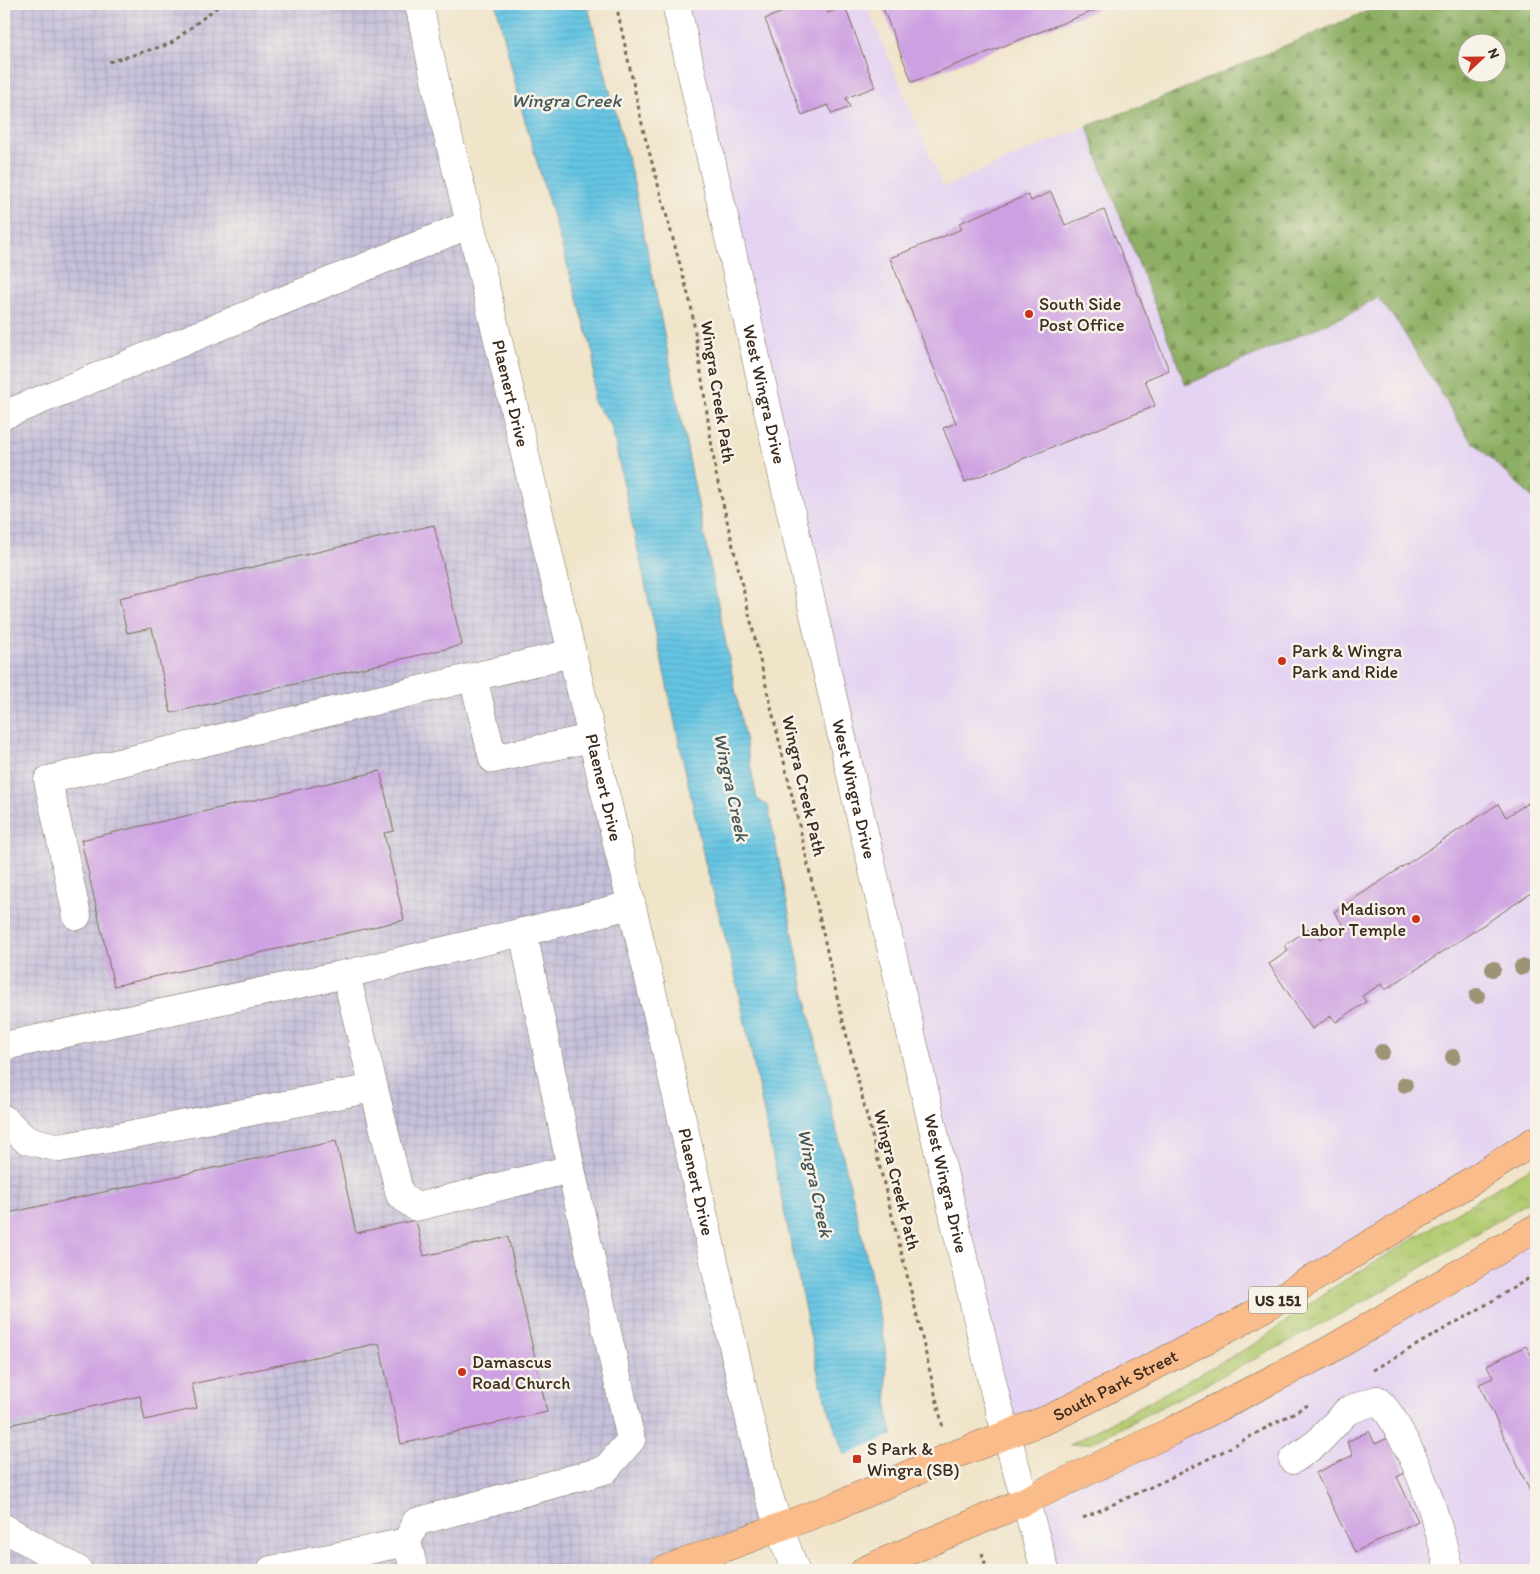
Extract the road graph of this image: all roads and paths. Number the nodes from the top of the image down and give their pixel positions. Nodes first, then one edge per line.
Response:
1 (221, 4) edge
2 (419, 4) edge
3 (616, 4) edge
4 (676, 4) edge
5 (110, 62) dead end
6 (470, 224) junction
7 (4, 415) edge
8 (572, 653) junction
9 (473, 677) junction
10 (592, 738) junction
11 (631, 905) junction
12 (78, 916) dead end
13 (523, 932) junction
14 (346, 974) junction
15 (4, 1046) edge
16 (374, 1088) junction
17 (4, 1119) edge
18 (1536, 1140) edge
19 (571, 1169) junction
20 (1536, 1228) edge
21 (1006, 1436) junction
22 (951, 1456) junction
23 (1293, 1460) dead end
24 (1025, 1501) junction
25 (974, 1524) junction
26 (779, 1527) junction
27 (4, 1528) edge
28 (407, 1542) junction
29 (986, 1566) junction
30 (1448, 1566) dead end
31 (78, 1570) edge
32 (271, 1570) edge
33 (414, 1570) edge
34 (664, 1570) edge
35 (795, 1570) edge
36 (865, 1570) edge
37 (978, 1570) edge
38 (987, 1570) edge
39 (1045, 1570) edge

1 - 5 path
2 - 6 street, Plaenert Drive
3 - 22 path, Wingra Creek Path
4 - 21 street, West Wingra Drive
6 - 7 street
6 - 8 street, Plaenert Drive
8 - 9 street
8 - 10 street, Plaenert Drive
9 - 10 street
9 - 12 street
10 - 11 street, Plaenert Drive
11 - 13 street
11 - 26 street, Plaenert Drive
13 - 14 street
13 - 19 street
14 - 15 street
14 - 16 street
16 - 17 street
16 - 19 street
18 - 21 main road, South Park Street / US 151
19 - 28 street
20 - 24 main road
21 - 22 main road, South Park Street / US 151
21 - 24 street, West Wingra Drive
22 - 26 main road, South Park Street / US 151
23 - 30 street
24 - 25 main road
24 - 39 street, West Wingra Drive
25 - 29 path
25 - 36 main road
26 - 34 main road, South Park Street / US 151
26 - 35 street, Plaenert Drive
27 - 31 street
28 - 32 street
28 - 33 street
29 - 37 path
29 - 38 path

